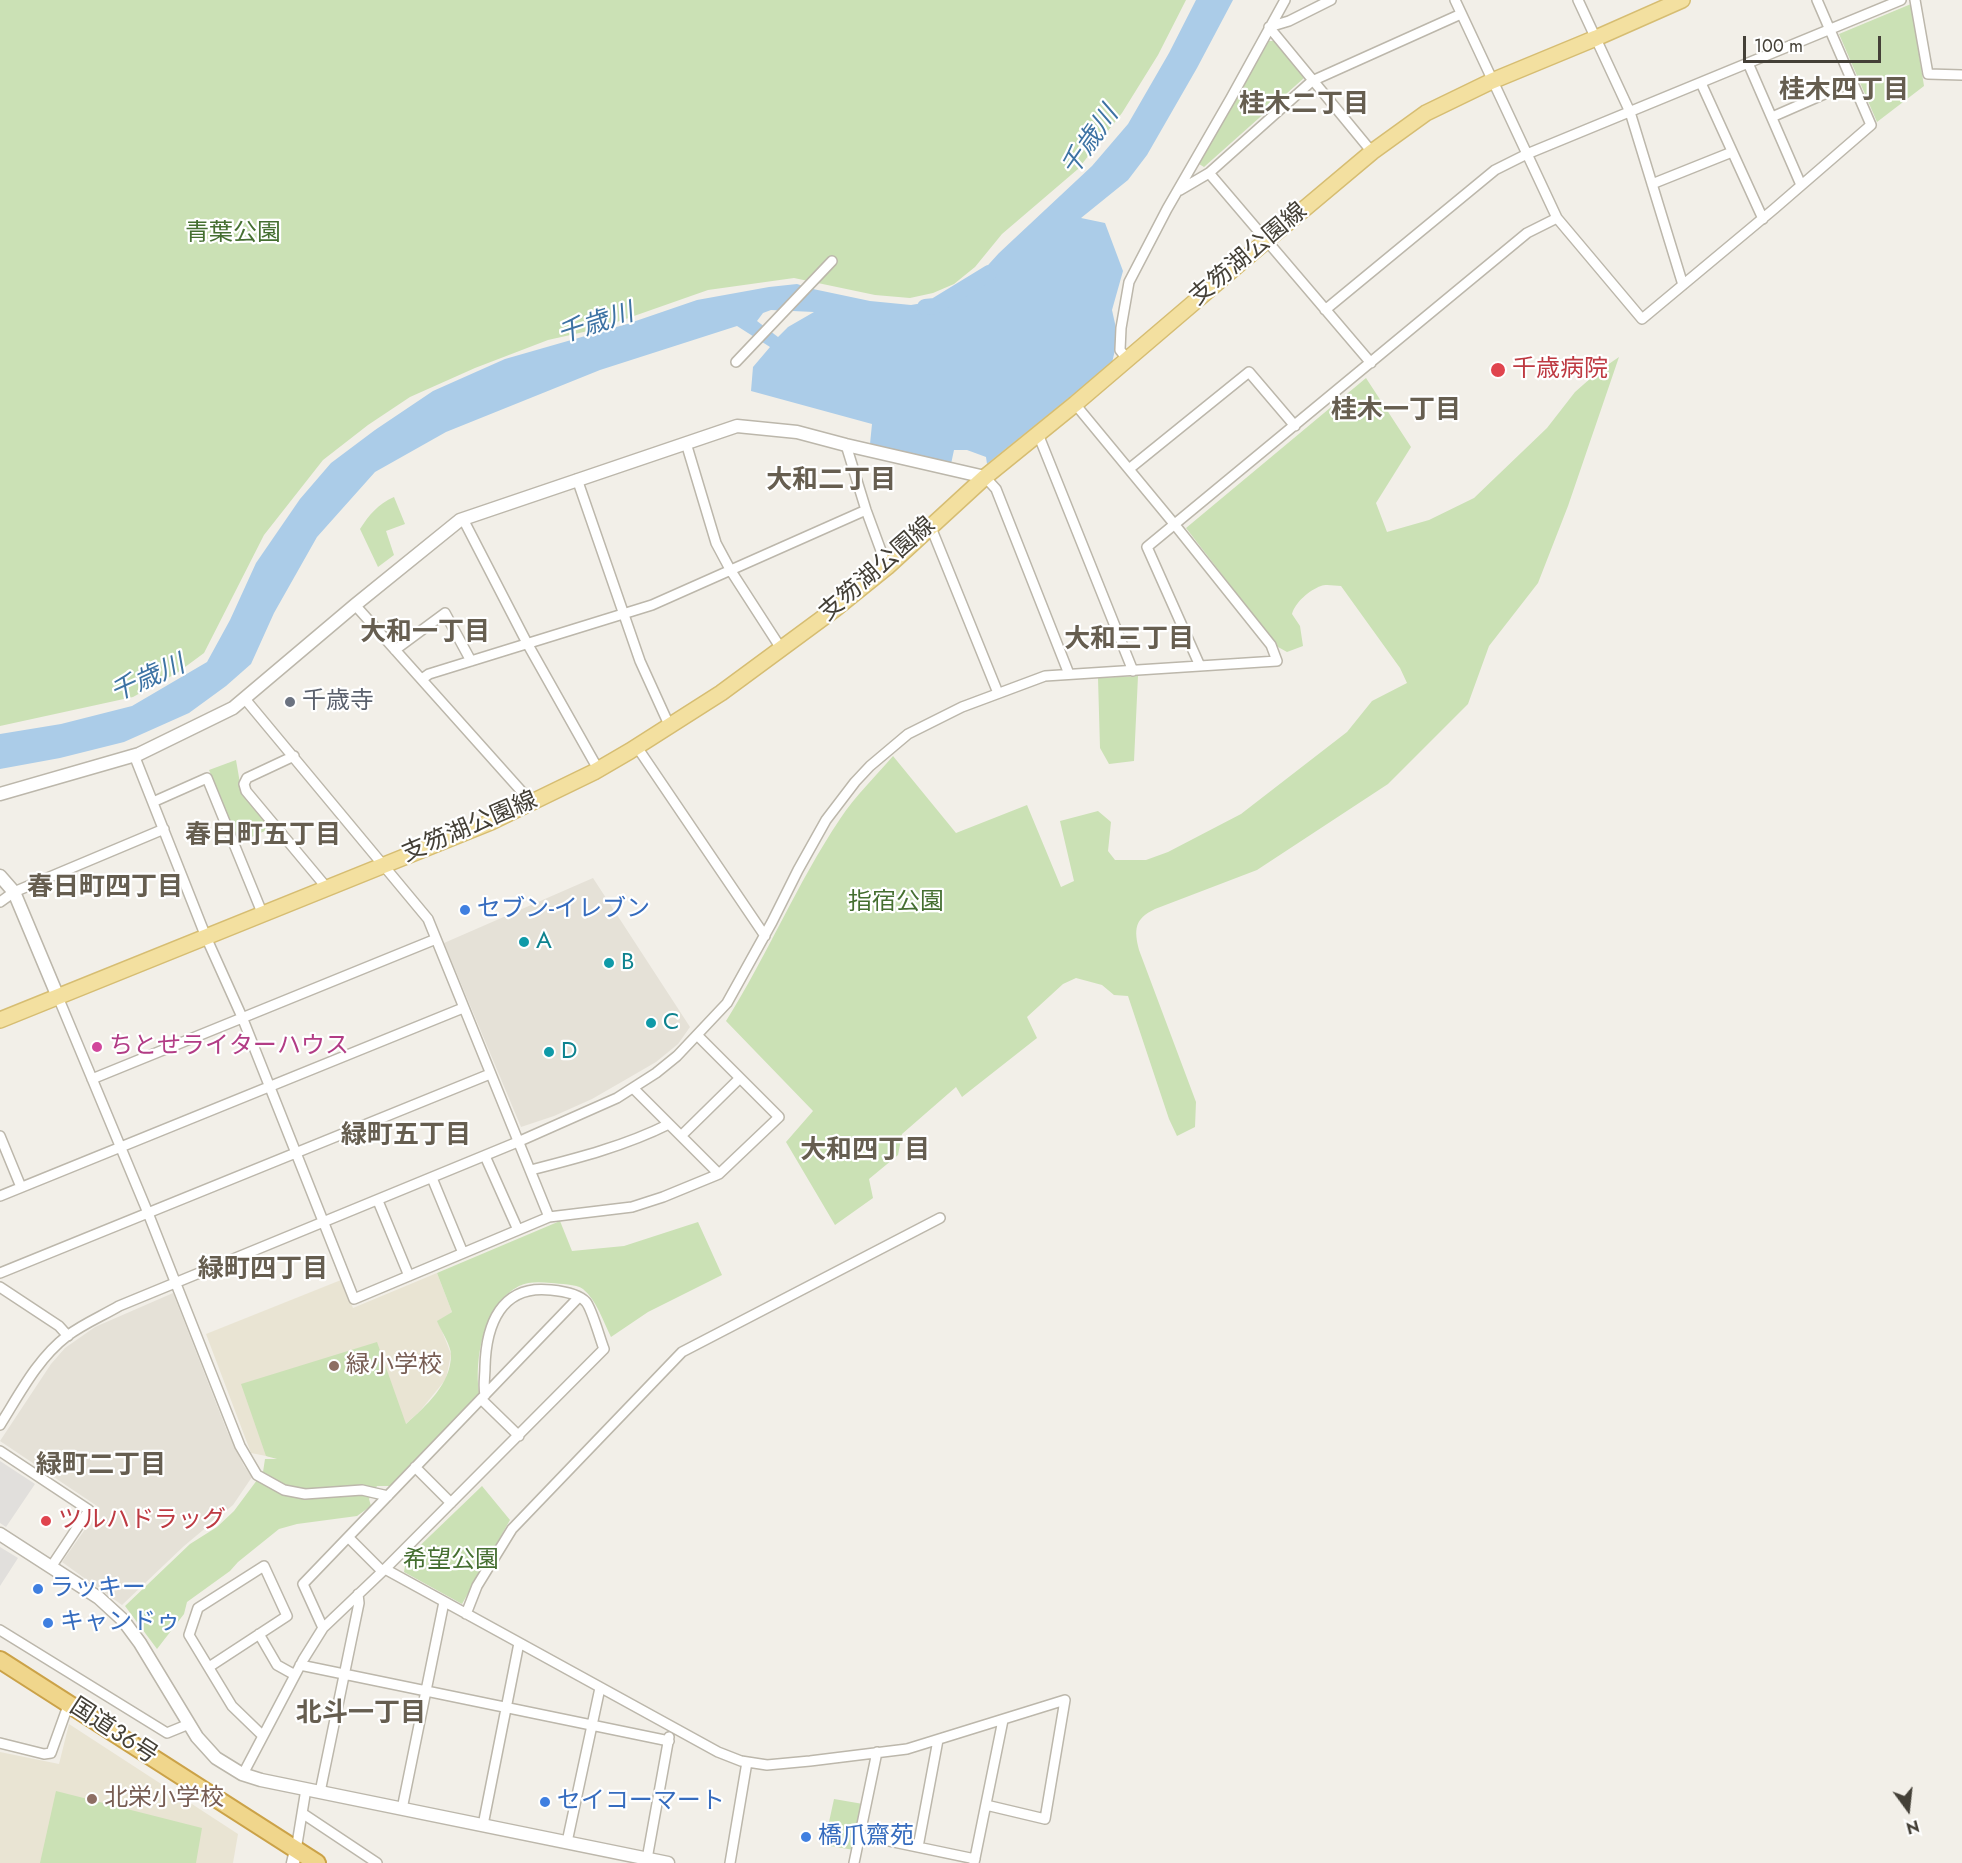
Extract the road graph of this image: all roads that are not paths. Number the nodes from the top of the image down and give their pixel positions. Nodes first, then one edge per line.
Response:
1 (1285, 0) edge
2 (1331, 0) edge
3 (1455, 0) edge
4 (1578, 0) edge
5 (1682, 0) edge
6 (1818, 0) edge
7 (1901, 0) edge
8 (1915, 0) edge
9 (1461, 14) junction
10 (1269, 27) junction
11 (1830, 29) junction
12 (1596, 38) junction
13 (1748, 63) junction
14 (1962, 75) edge
15 (1312, 81) junction
16 (1492, 81) junction
17 (1852, 82) junction
18 (1701, 83) junction
19 (1630, 112) junction
20 (1772, 117) junction
21 (1372, 152) junction
22 (1732, 152) junction
23 (1527, 154) junction
24 (1209, 173) junction
25 (1652, 184) junction
26 (1801, 185) junction
27 (1178, 191) junction
28 (1557, 218) junction
29 (1762, 219) junction
30 (1266, 241) junction
31 (832, 261) dead end
32 (1683, 285) junction
33 (1325, 310) junction
34 (1127, 358) junction
35 (738, 359) dead end
36 (1371, 363) junction
37 (1075, 404) junction
38 (1295, 426) junction
39 (1038, 434) junction
40 (686, 443) junction
41 (846, 445) junction
42 (1129, 469) junction
43 (985, 477) junction
44 (577, 479) junction
45 (866, 510) junction
46 (463, 519) junction
47 (930, 525) junction
48 (1175, 525) junction
49 (887, 567) junction
50 (731, 571) junction
51 (355, 604) junction
52 (622, 613) junction
53 (527, 643) junction
54 (395, 650) junction
55 (782, 650) junction
56 (471, 661) junction
57 (1200, 666) junction
58 (1133, 670) junction
59 (1069, 674) junction
60 (422, 679) junction
61 (999, 693) junction
62 (245, 699) junction
63 (670, 727) junction
64 (637, 747) junction
65 (134, 755) junction
66 (294, 756) junction
67 (598, 769) junction
68 (0, 794) edge
69 (153, 802) junction
70 (532, 803) junction
71 (164, 829) junction
72 (384, 864) junction
73 (0, 876) edge
74 (327, 888) junction
75 (14, 892) junction
76 (0, 902) edge
77 (263, 915) junction
78 (765, 936) junction
79 (206, 937) junction
80 (436, 939) junction
81 (58, 997) junction
82 (463, 1008) junction
83 (242, 1017) junction
84 (0, 1020) edge
85 (698, 1036) junction
86 (490, 1074) junction
87 (740, 1078) junction
88 (92, 1079) junction
89 (270, 1086) junction
90 (633, 1088) junction
91 (669, 1124) junction
92 (0, 1136) edge
93 (681, 1136) junction
94 (520, 1141) junction
95 (120, 1147) junction
96 (297, 1152) junction
97 (485, 1156) junction
98 (531, 1170) junction
99 (719, 1174) junction
100 (432, 1178) junction
101 (21, 1188) junction
102 (0, 1196) edge
103 (378, 1201) junction
104 (147, 1213) junction
105 (549, 1217) junction
106 (940, 1218) dead end
107 (324, 1223) junction
108 (518, 1230) junction
109 (463, 1253) junction
110 (0, 1273) edge
111 (409, 1276) junction
112 (176, 1283) junction
113 (0, 1287) edge
114 (579, 1297) junction
115 (68, 1335) junction
116 (483, 1397) junction
117 (0, 1425) edge
118 (519, 1436) junction
119 (0, 1451) edge
120 (415, 1467) junction
121 (388, 1496) junction
122 (451, 1503) junction
123 (0, 1534) edge
124 (349, 1538) junction
125 (51, 1567) junction
126 (384, 1570) junction
127 (358, 1594) junction
128 (444, 1602) junction
129 (466, 1614) junction
130 (323, 1628) junction
131 (0, 1630) edge
132 (259, 1634) junction
133 (519, 1643) junction
134 (0, 1660) edge
135 (209, 1667) junction
136 (298, 1670) junction
137 (345, 1674) junction
138 (600, 1688) junction
139 (425, 1690) junction
140 (69, 1703) junction
141 (506, 1707) junction
142 (1003, 1720) junction
143 (189, 1724) junction
144 (592, 1725) junction
145 (671, 1726) junction
146 (263, 1736) junction
147 (938, 1740) junction
148 (669, 1741) junction
149 (0, 1743) edge
150 (877, 1752) junction
151 (747, 1762) junction
152 (243, 1774) junction
153 (306, 1789) junction
154 (320, 1792) junction
155 (986, 1805) junction
156 (402, 1809) junction
157 (302, 1813) junction
158 (483, 1825) junction
159 (860, 1834) junction
160 (567, 1842) junction
161 (918, 1847) junction
162 (295, 1856) edge
163 (647, 1859) junction
164 (975, 1861) edge
165 (317, 1863) edge
166 (377, 1863) edge
167 (668, 1863) edge
168 (730, 1863) edge
169 (854, 1863) edge

1 - 10 street
2 - 10 street
3 - 9 street
4 - 12 street
5 - 12 main road, 支笏湖公園線
6 - 11 street
7 - 11 street
8 - 14 street
9 - 15 street
9 - 16 street
10 - 15 street
10 - 27 street
11 - 13 street
11 - 17 street
12 - 16 main road, 支笏湖公園線
12 - 19 street
13 - 18 street
13 - 20 street
15 - 21 street
15 - 24 street
16 - 21 main road, 支笏湖公園線
16 - 23 street
17 - 20 street
17 - 26 street
18 - 19 street
18 - 22 street
19 - 23 street
19 - 25 street
20 - 26 street
21 - 30 main road, 支笏湖公園線
22 - 25 street
22 - 29 street
23 - 28 street
23 - 33 street
24 - 27 street
24 - 30 street
25 - 32 street
26 - 29 street
27 - 34 street
28 - 32 street
28 - 36 street
29 - 32 street
30 - 33 street
30 - 34 main road, 支笏湖公園線
31 - 35 street
33 - 36 street
34 - 37 main road, 支笏湖公園線
36 - 38 street
37 - 39 main road, 支笏湖公園線
37 - 42 street
38 - 42 street
38 - 48 street
39 - 43 main road, 支笏湖公園線
39 - 58 street
40 - 41 street
40 - 44 street
40 - 50 street
41 - 43 street
41 - 45 street
42 - 48 street
43 - 47 main road, 支笏湖公園線
43 - 59 street
44 - 46 street
44 - 52 street
45 - 49 street
45 - 50 street
46 - 51 street
46 - 53 street
47 - 49 main road, 支笏湖公園線
47 - 61 street
48 - 57 street
48 - 57 street
49 - 55 main road, 支笏湖公園線
50 - 52 street
50 - 55 street
51 - 54 street
51 - 62 street
52 - 53 street
52 - 63 street
53 - 56 street
53 - 67 street
54 - 56 street
54 - 60 street
55 - 63 main road, 支笏湖公園線
56 - 60 street
57 - 58 street
58 - 59 street
59 - 61 street
60 - 70 street
61 - 78 street
62 - 65 street
62 - 66 street
63 - 64 main road, 支笏湖公園線
64 - 67 main road, 支笏湖公園線
64 - 78 street
65 - 68 street
65 - 69 street
66 - 72 street
66 - 74 street
67 - 70 main road, 支笏湖公園線
69 - 71 street
69 - 77 street
70 - 72 main road, 支笏湖公園線
71 - 75 street
71 - 79 street
72 - 74 main road, 支笏湖公園線
72 - 80 street
73 - 75 street
74 - 77 main road, 支笏湖公園線
75 - 76 street
75 - 81 street
77 - 79 main road, 支笏湖公園線
78 - 85 street
79 - 81 main road, 支笏湖公園線
79 - 83 street
80 - 82 street
80 - 83 street
81 - 84 main road, 支笏湖公園線
81 - 88 street
82 - 86 street
82 - 89 street
83 - 88 street
83 - 89 street
85 - 87 street
85 - 90 street
86 - 94 street
86 - 96 street
87 - 93 street
87 - 99 street
88 - 95 street
89 - 95 street
89 - 96 street
90 - 91 street
90 - 94 street
91 - 93 street
91 - 98 street
92 - 101 street
93 - 99 street
94 - 97 street
94 - 98 street
95 - 101 street
95 - 104 street
96 - 104 street
96 - 107 street
97 - 100 street
97 - 108 street
98 - 105 street
99 - 105 street
100 - 103 street
100 - 109 street
101 - 102 street
103 - 107 street
103 - 111 street
104 - 110 street
104 - 112 street
105 - 108 street
106 - 129 street
107 - 111 street
107 - 112 street
108 - 109 street
109 - 111 street
112 - 115 street
112 - 121 street
113 - 115 street
114 - 116 street
114 - 116 street
114 - 118 street
115 - 117 street
116 - 118 street
116 - 120 street
118 - 122 street
119 - 125 street
120 - 121 street
120 - 122 street
121 - 124 street
122 - 126 street
123 - 125 street
124 - 126 street
124 - 130 street
125 - 143 street
126 - 127 street
126 - 128 street
127 - 130 street
127 - 137 street
128 - 129 street
128 - 139 street
129 - 133 street
130 - 136 street
131 - 143 street
132 - 135 street
132 - 135 street
132 - 136 street
133 - 138 street
133 - 141 street
134 - 140 highway, 国道36号
135 - 146 street
136 - 137 street
136 - 146 street
137 - 139 street
137 - 154 street
138 - 144 street
138 - 145 street
139 - 141 street
139 - 156 street
140 - 149 street
140 - 162 highway, 国道36号
141 - 144 street
141 - 158 street
142 - 147 street
142 - 155 street
142 - 155 street
143 - 152 street
144 - 148 street
144 - 160 street
145 - 148 street
145 - 151 street
146 - 152 street
147 - 150 street
147 - 161 street
148 - 163 street
150 - 151 street
150 - 159 street
151 - 168 street
152 - 153 street
153 - 154 street
153 - 157 street
154 - 156 street
155 - 164 street
156 - 158 street
157 - 162 street
157 - 166 street
158 - 160 street
159 - 161 street
159 - 169 street
160 - 163 street
161 - 164 street
162 - 165 highway, 国道36号
163 - 167 street

